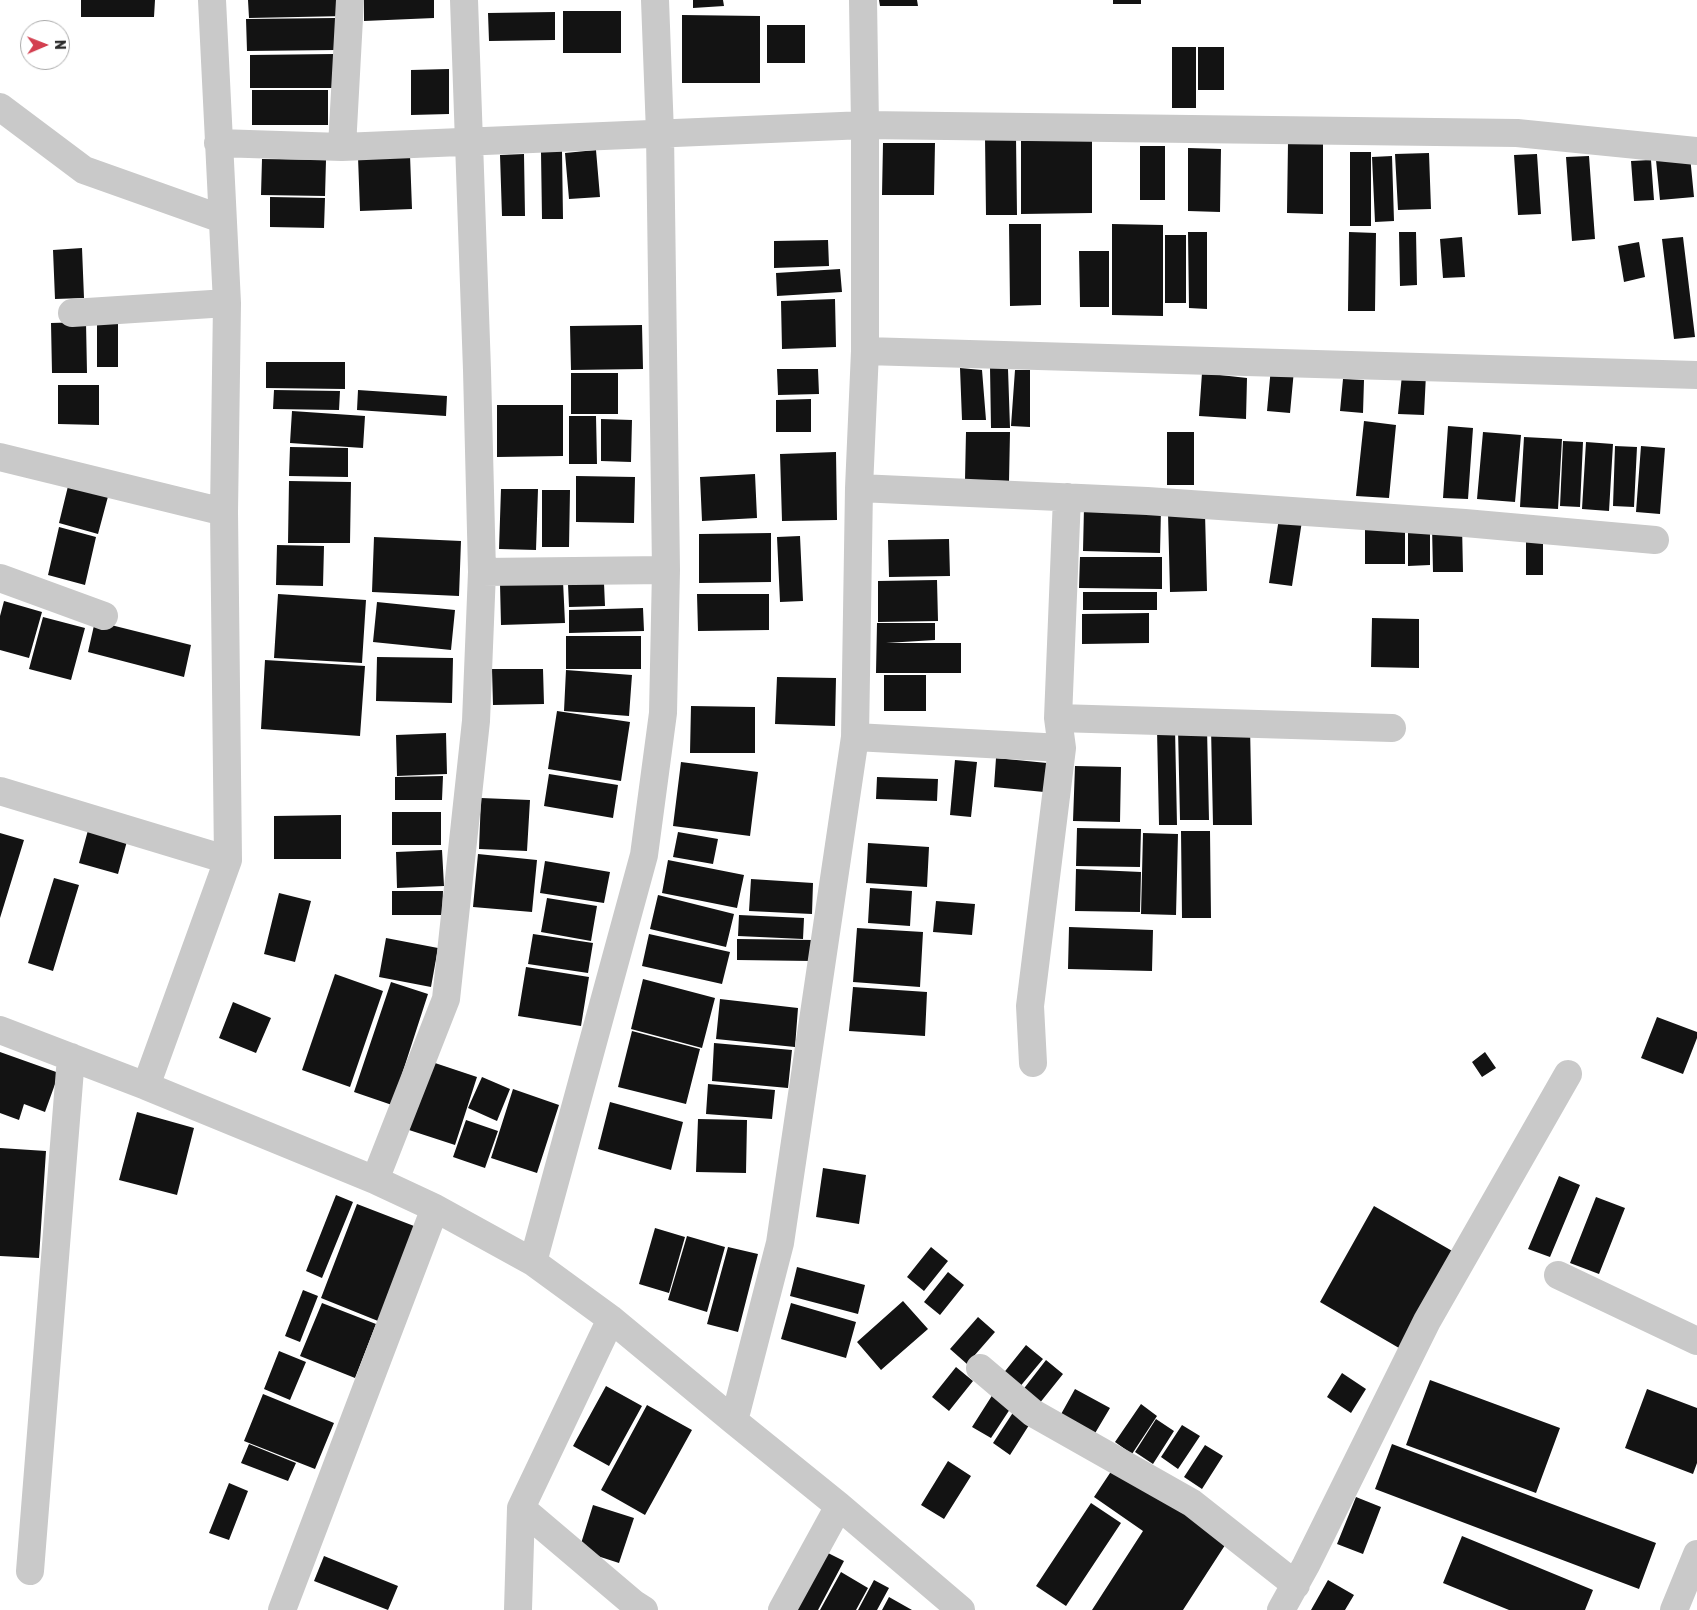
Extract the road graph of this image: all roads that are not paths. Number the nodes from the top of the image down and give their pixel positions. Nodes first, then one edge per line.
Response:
1 (212, 0) edge
2 (350, 0) edge
3 (464, 0) edge
4 (655, 0) edge
5 (863, 0) edge
6 (0, 107) edge
7 (865, 125) junction
8 (660, 135) junction
9 (218, 143) junction
10 (470, 143) junction
11 (342, 147) junction
12 (1697, 152) edge
13 (222, 219) junction
14 (226, 303) junction
15 (72, 313) dead end
16 (864, 351) junction
17 (1697, 375) edge
18 (0, 457) edge
19 (859, 488) junction
20 (1067, 497) junction
21 (224, 512) junction
22 (1655, 540) dead end
23 (666, 570) junction
24 (482, 572) junction
25 (0, 578) edge
26 (104, 616) dead end
27 (1058, 718) junction
28 (1392, 728) dead end
29 (855, 737) junction
30 (1062, 748) junction
31 (0, 791) edge
32 (228, 860) junction
33 (0, 1030) edge
34 (71, 1057) junction
35 (1033, 1063) dead end
36 (1568, 1074) dead end
37 (146, 1086) junction
38 (374, 1180) junction
39 (434, 1208) junction
40 (533, 1262) junction
41 (1558, 1275) dead end
42 (611, 1319) junction
43 (1697, 1340) edge
44 (980, 1368) dead end
45 (734, 1421) junction
46 (839, 1506) junction
47 (521, 1508) junction
48 (1697, 1554) edge
49 (30, 1571) dead end
50 (1296, 1584) junction
51 (282, 1610) edge
52 (518, 1610) edge
53 (644, 1610) edge
54 (782, 1610) edge
55 (961, 1610) edge
56 (1281, 1610) edge
57 (1674, 1610) edge

1 - 9 street
2 - 11 street
3 - 10 street
4 - 8 street
5 - 7 street
6 - 13 street
7 - 8 street
7 - 12 street
7 - 16 street
8 - 10 street
8 - 23 street
9 - 11 street
9 - 13 street
10 - 11 street
10 - 24 street
13 - 14 street
14 - 15 street
14 - 21 street
16 - 17 street
16 - 19 street
18 - 21 street
19 - 20 street
19 - 29 street
20 - 22 street
20 - 27 street
21 - 32 street
23 - 24 street
23 - 40 street
24 - 38 street
25 - 26 street
27 - 28 street
27 - 30 street
29 - 30 street
29 - 45 street
30 - 35 street
31 - 32 street
32 - 37 street
33 - 34 street
34 - 37 street
34 - 49 street
36 - 50 street
37 - 38 street
38 - 39 street
39 - 40 street
39 - 51 street
40 - 42 street
41 - 43 street
42 - 45 street
42 - 47 street
44 - 50 street
45 - 46 street
46 - 54 street
46 - 55 street
47 - 52 street
47 - 53 street
48 - 57 street
50 - 56 street

